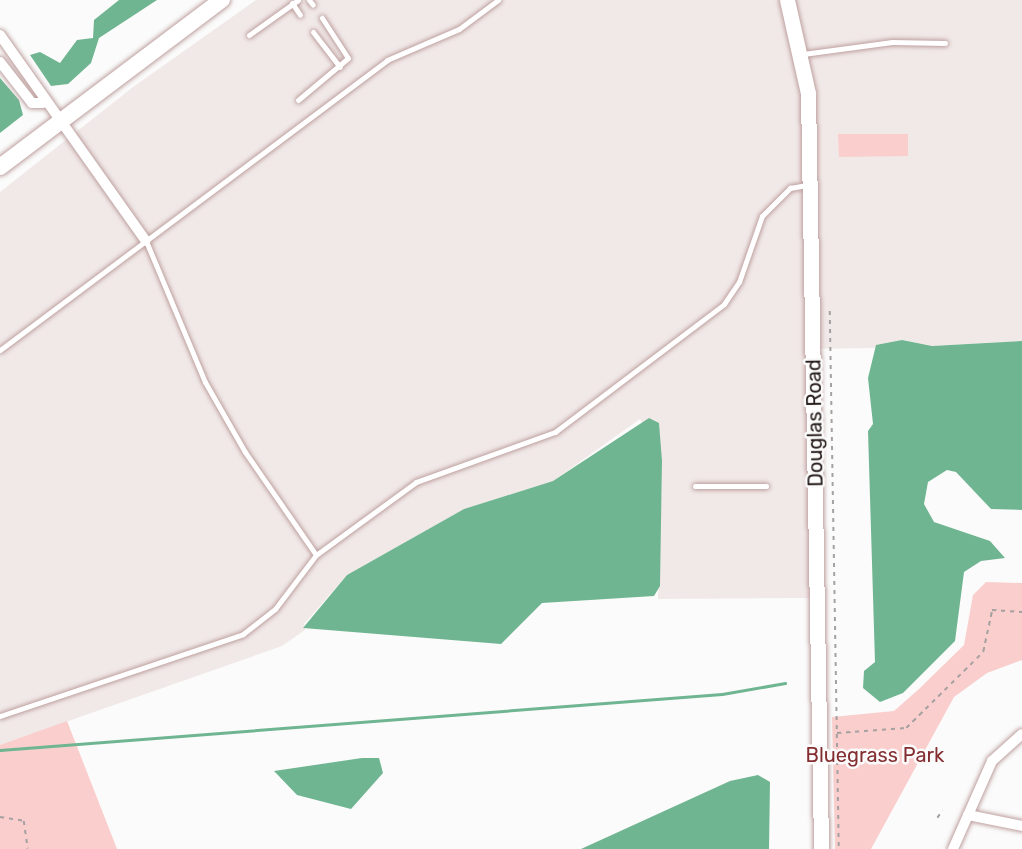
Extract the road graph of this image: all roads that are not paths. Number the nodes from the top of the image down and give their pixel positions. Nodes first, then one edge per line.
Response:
1 (222, 0) edge
2 (498, 0) edge
3 (787, 0) edge
4 (295, 2) edge
5 (300, 15) dead end
6 (322, 18) dead end
7 (313, 32) dead end
8 (249, 35) dead end
9 (0, 36) edge
10 (945, 43) dead end
11 (803, 54) junction
12 (0, 62) edge
13 (340, 67) junction
14 (298, 100) dead end
15 (43, 103) junction
16 (59, 124) junction
17 (0, 167) edge
18 (811, 184) junction
19 (146, 241) junction
20 (0, 350) edge
21 (695, 486) dead end
22 (766, 486) dead end
23 (316, 555) junction
24 (0, 716) edge
25 (1022, 734) edge
26 (968, 815) junction
27 (1022, 826) edge
28 (821, 849) edge
29 (953, 849) edge

1 - 16 main road
2 - 19 lane
3 - 11 street, Douglas Road
4 - 5 lane
4 - 8 lane
6 - 13 lane
7 - 13 lane
9 - 15 street
10 - 11 lane
11 - 18 street, Douglas Road
12 - 15 street
13 - 14 lane
15 - 16 street
16 - 17 main road
16 - 19 street
18 - 23 lane
18 - 28 street, Douglas Road
19 - 20 lane
19 - 23 lane
21 - 22 lane
23 - 24 lane
25 - 26 street
26 - 27 street
26 - 29 street

